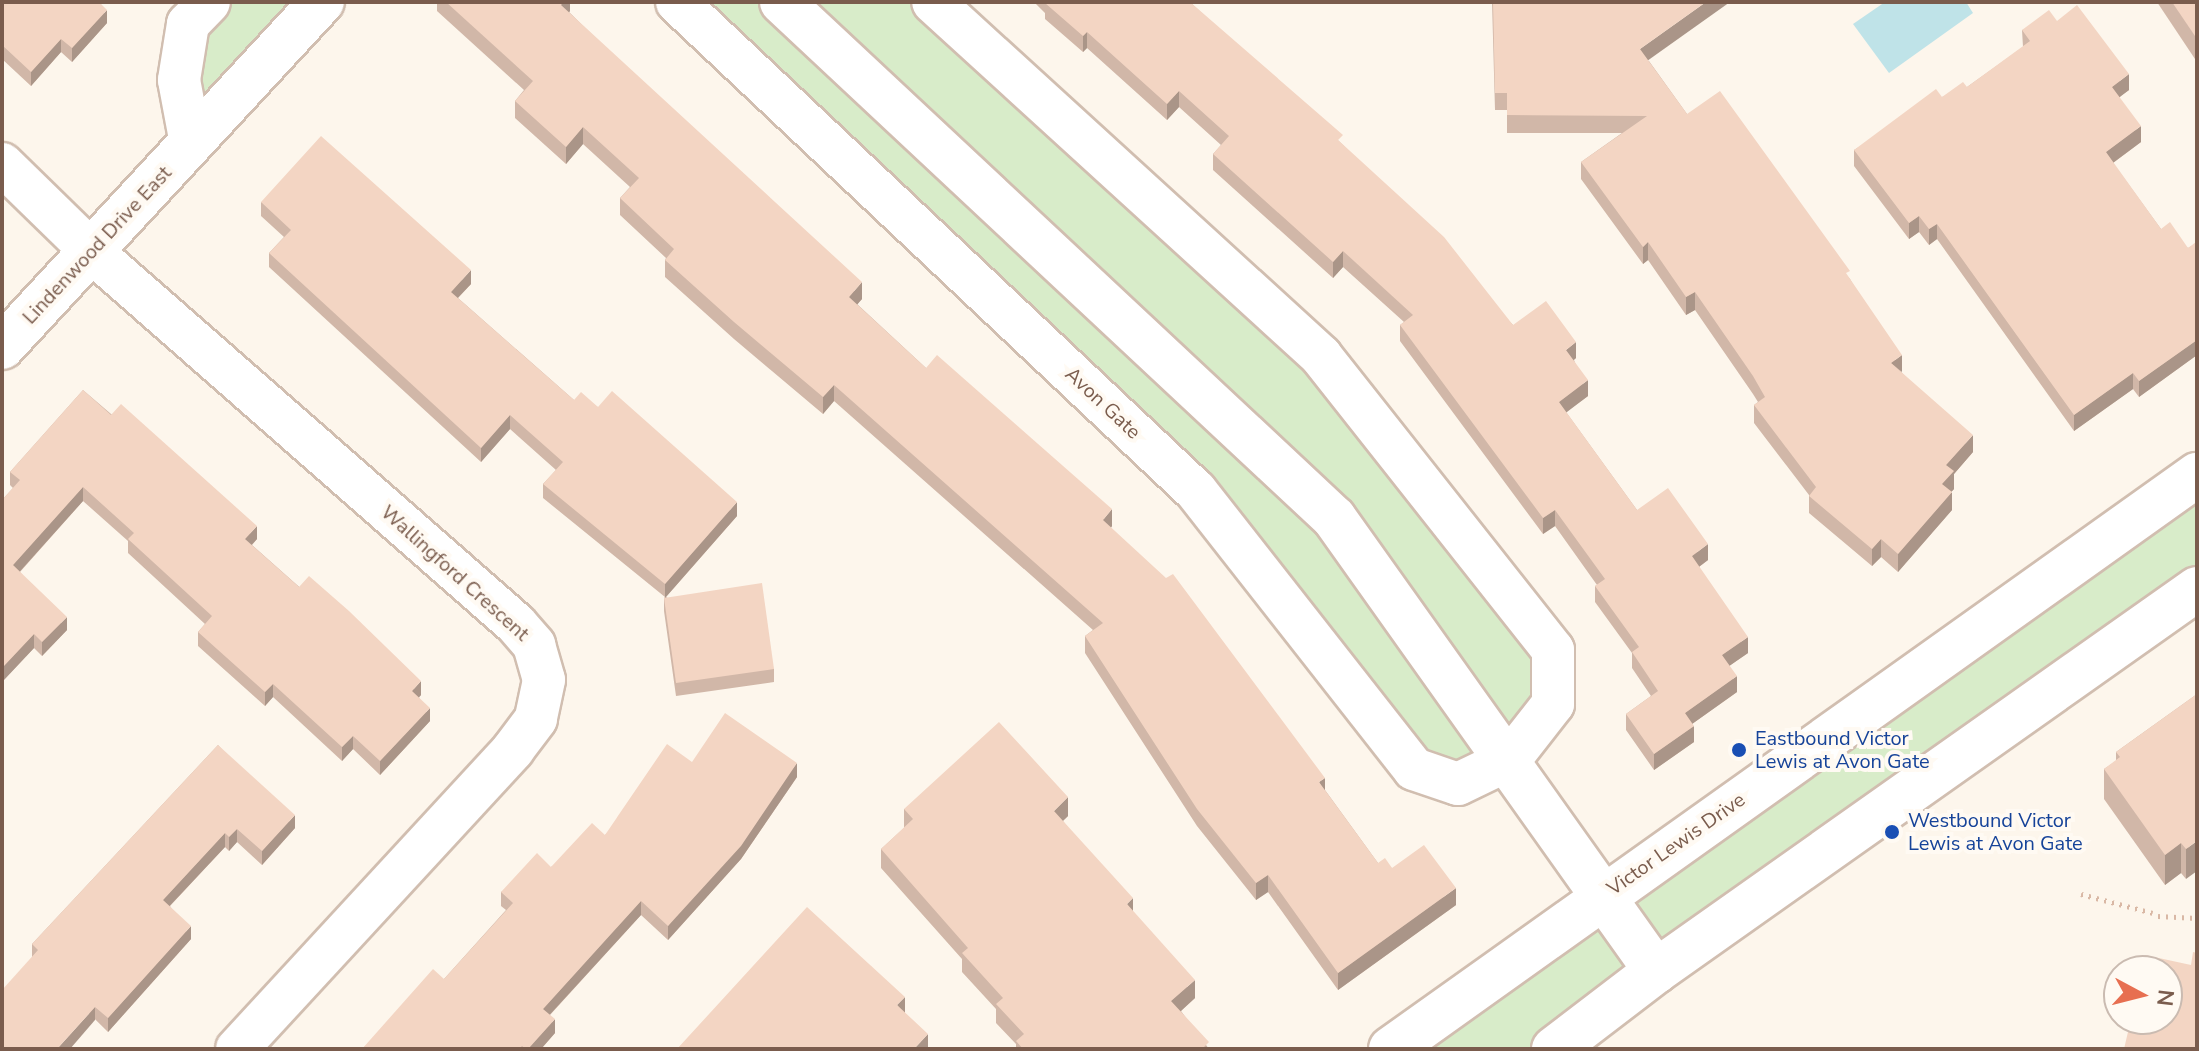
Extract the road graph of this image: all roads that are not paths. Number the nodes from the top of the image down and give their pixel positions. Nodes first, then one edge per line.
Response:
1 (209, 2) edge
2 (322, 2) edge
3 (677, 2) edge
4 (782, 2) edge
5 (933, 2) edge
6 (191, 144) junction
7 (2, 164) edge
8 (91, 251) junction
9 (2, 347) edge
10 (2197, 475) edge
11 (2197, 589) edge
12 (1510, 759) junction
13 (1601, 897) junction
14 (1656, 971) junction
15 (237, 1049) edge
16 (1391, 1049) edge
17 (1554, 1049) edge

1 - 6 street
2 - 6 street, Lindenwood Drive East
3 - 12 street, Avon Gate
4 - 12 street
5 - 12 street, Avon Gate
6 - 8 street, Lindenwood Drive East
7 - 8 street, Wallingford Crescent
8 - 9 street, Lindenwood Drive East
8 - 15 street, Wallingford Crescent
10 - 13 street, Victor Lewis Drive
11 - 14 street
12 - 13 street
13 - 14 street
13 - 16 street, Victor Lewis Drive
14 - 17 street

